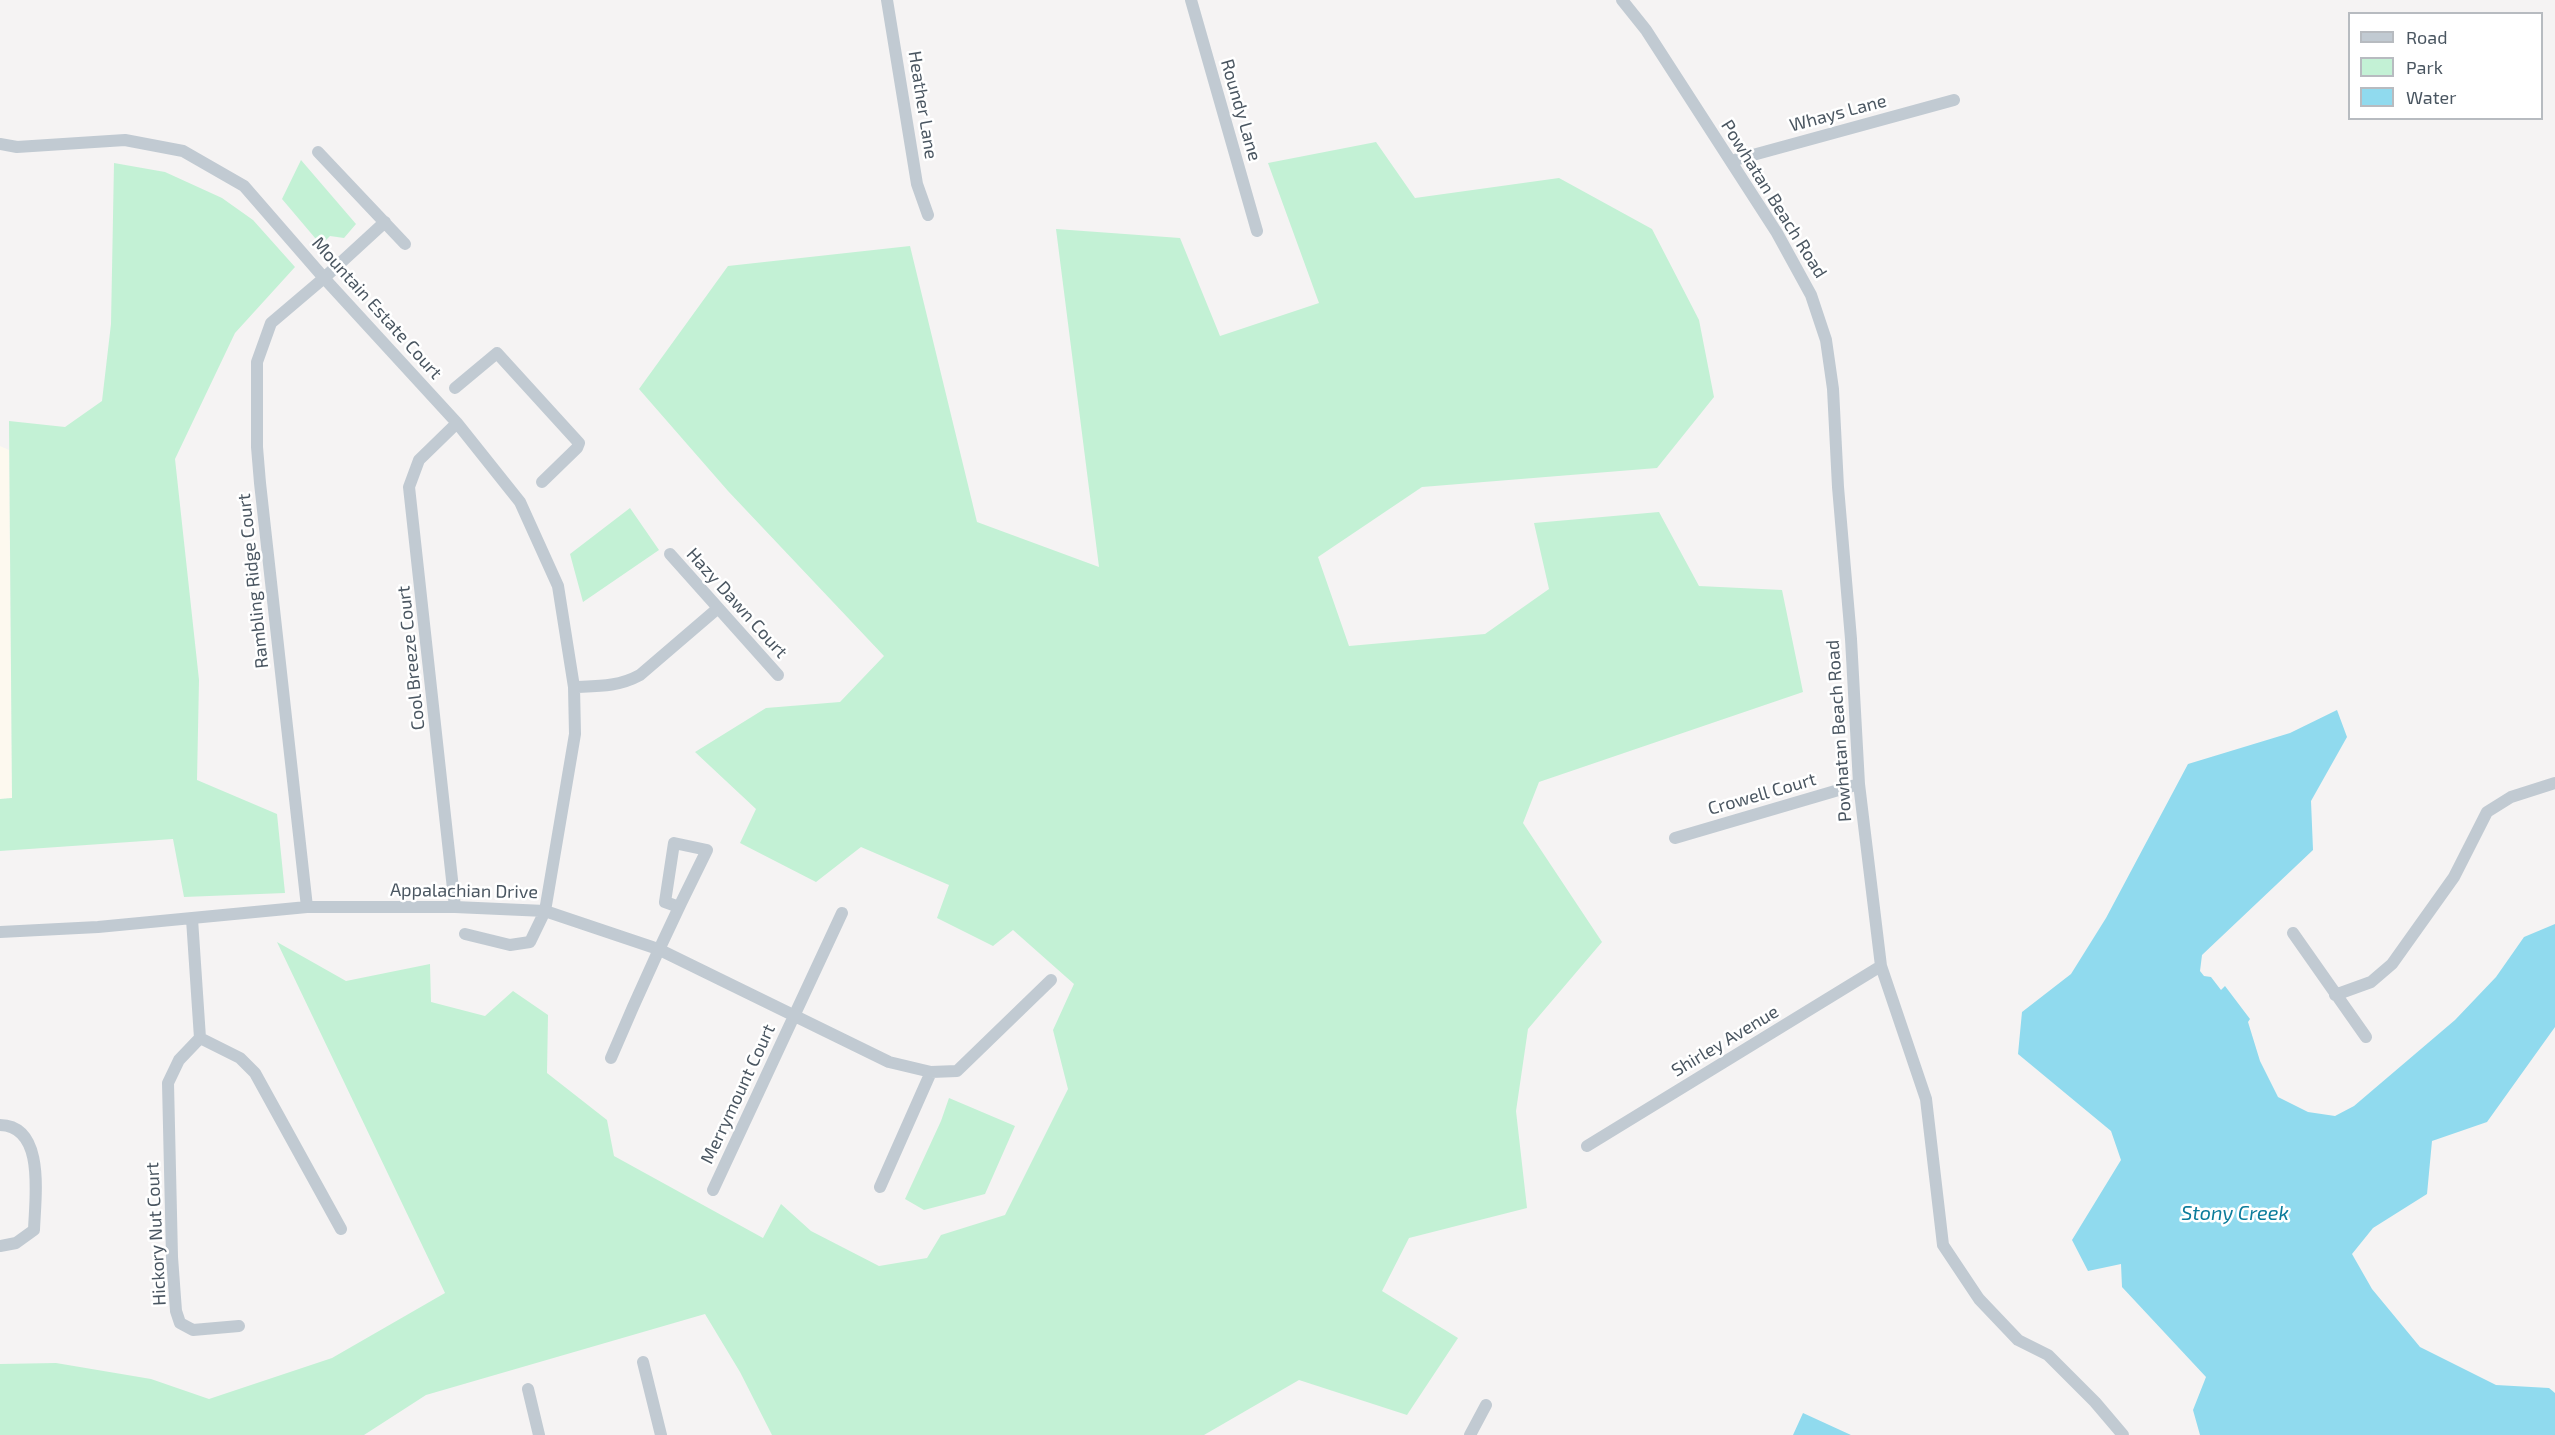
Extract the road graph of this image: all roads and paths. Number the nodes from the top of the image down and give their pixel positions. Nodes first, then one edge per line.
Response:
1 (887, 0) edge
2 (1191, 0) edge
3 (1622, 0) edge
4 (1954, 100) dead end
5 (0, 144) edge
6 (318, 152) dead end
7 (1731, 161) junction
8 (928, 215) dead end
9 (385, 222) junction
10 (1257, 231) dead end
11 (405, 244) dead end
12 (324, 278) junction
13 (455, 388) dead end
14 (458, 423) junction
15 (542, 482) dead end
16 (670, 554) dead end
17 (717, 609) junction
18 (778, 675) dead end
19 (573, 687) junction
20 (2555, 783) edge
21 (1859, 784) junction
22 (1675, 838) dead end
23 (307, 907) junction
24 (455, 907) junction
25 (679, 907) junction
26 (545, 911) junction
27 (842, 913) dead end
28 (192, 919) junction
29 (0, 932) edge
30 (2293, 933) dead end
31 (465, 934) dead end
32 (658, 949) junction
33 (1881, 966) junction
34 (1051, 980) dead end
35 (2335, 995) junction
36 (795, 1014) junction
37 (2366, 1037) dead end
38 (200, 1038) junction
39 (611, 1058) dead end
40 (930, 1072) junction
41 (0, 1125) edge
42 (1587, 1146) dead end
43 (880, 1187) dead end
44 (713, 1190) dead end
45 (341, 1229) dead end
46 (0, 1246) edge
47 (239, 1326) dead end
48 (643, 1362) dead end
49 (528, 1389) dead end
50 (1486, 1406) dead end
51 (539, 1435) edge
52 (661, 1435) edge
53 (1470, 1435) edge
54 (2123, 1435) edge

1 - 8 street, Heather Lane
2 - 10 street, Roundy Lane
3 - 7 street, Powhatan Beach Road
4 - 7 street, Whays Lane
5 - 12 street, Mountain Estate Court
6 - 9 street
7 - 21 street, Powhatan Beach Road
9 - 11 street
9 - 12 street, Rambling Ridge Court
12 - 14 street, Mountain Estate Court
12 - 23 street, Rambling Ridge Court
13 - 15 street
14 - 19 street, Mountain Estate Court
14 - 24 street, Cool Breeze Court
16 - 17 street, Hazy Dawn Court
17 - 18 street, Hazy Dawn Court
17 - 19 street
19 - 26 street, Mountain Estate Court
20 - 35 street
21 - 22 street, Crowell Court
21 - 33 street, Powhatan Beach Road
23 - 24 street, Appalachian Drive
23 - 28 street, Appalachian Drive
24 - 26 street, Appalachian Drive
25 - 25 street
25 - 32 street
26 - 31 street, Mountain Estate Court
26 - 32 street, Appalachian Drive
27 - 36 street, Merrymount Court
28 - 29 street, Appalachian Drive
28 - 38 street
30 - 35 street
32 - 36 street, Appalachian Drive
32 - 39 street
33 - 42 street, Shirley Avenue
33 - 54 street, Powhatan Beach Road
34 - 40 street, Appalachian Drive
35 - 37 street
36 - 40 street, Appalachian Drive
36 - 44 street, Merrymount Court
38 - 45 street
38 - 47 street, Hickory Nut Court
40 - 43 street
41 - 46 street
48 - 52 street
49 - 51 street
50 - 53 street

